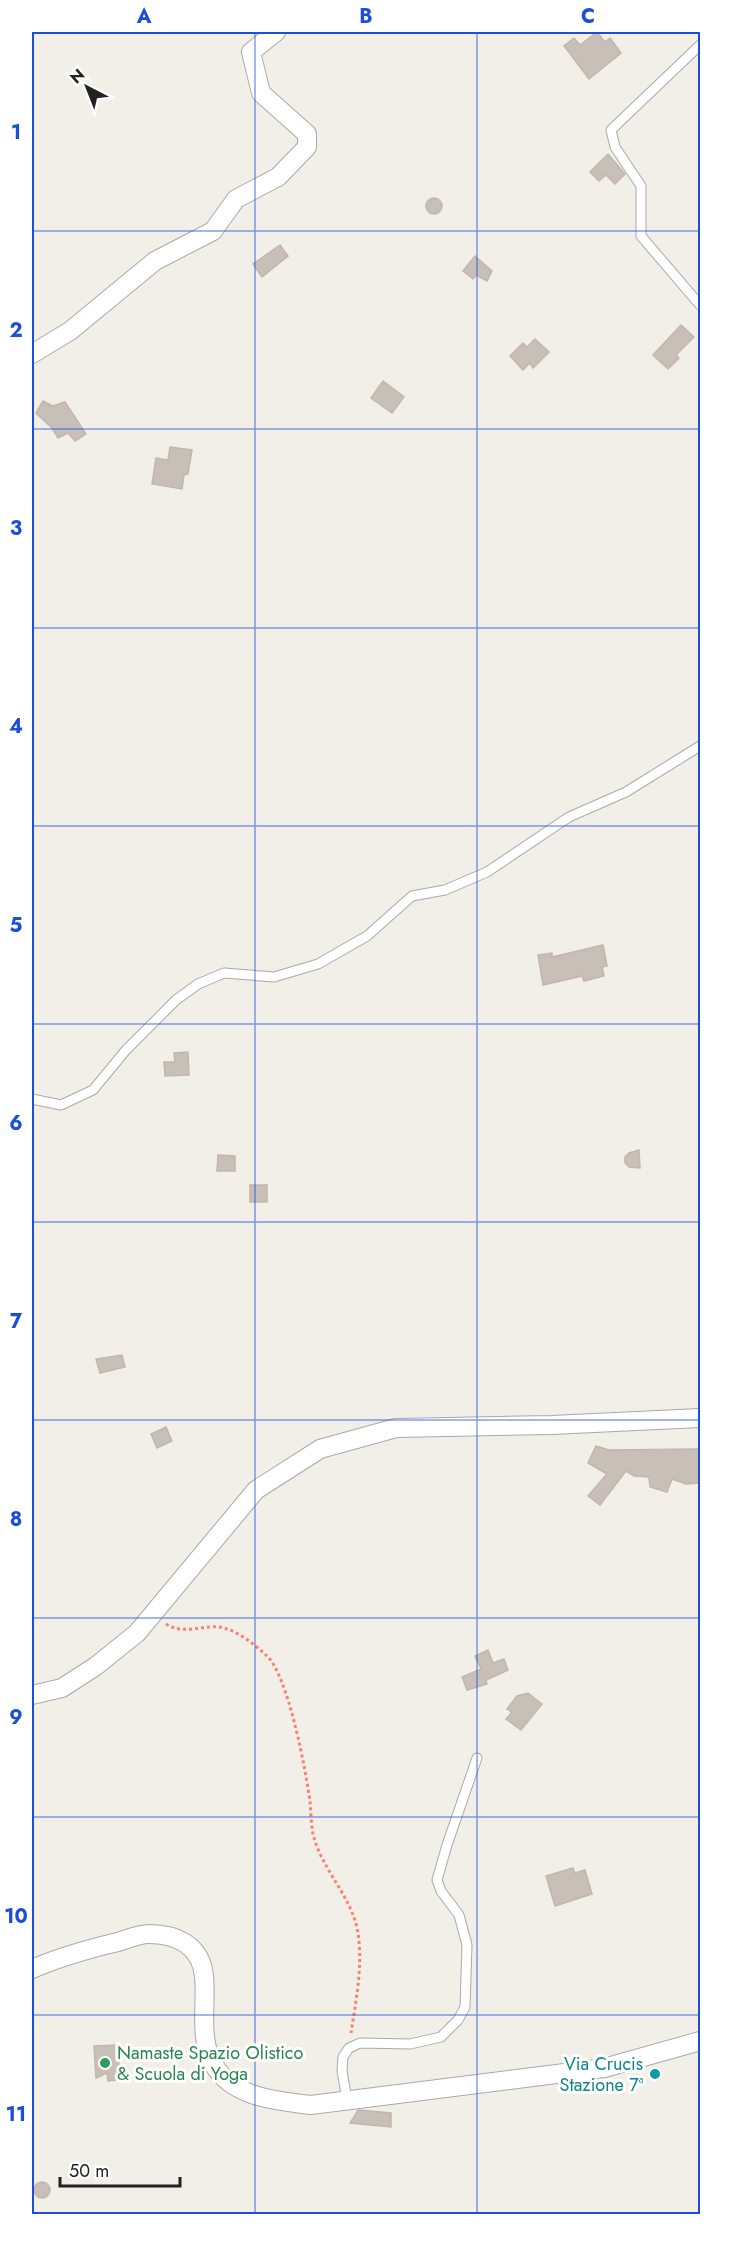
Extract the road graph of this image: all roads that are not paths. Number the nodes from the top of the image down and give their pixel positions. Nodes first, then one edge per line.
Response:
1 (276, 32) edge
2 (700, 45) edge
3 (700, 305) edge
4 (32, 354) edge
5 (700, 746) edge
6 (32, 1099) edge
7 (700, 1418) edge
8 (32, 1695) edge
9 (477, 1758) dead end
10 (32, 1970) edge
11 (700, 2041) edge
12 (347, 2100) junction

1 - 4 street
2 - 3 lane
5 - 6 lane
7 - 8 street
9 - 12 lane
10 - 12 street
11 - 12 street

